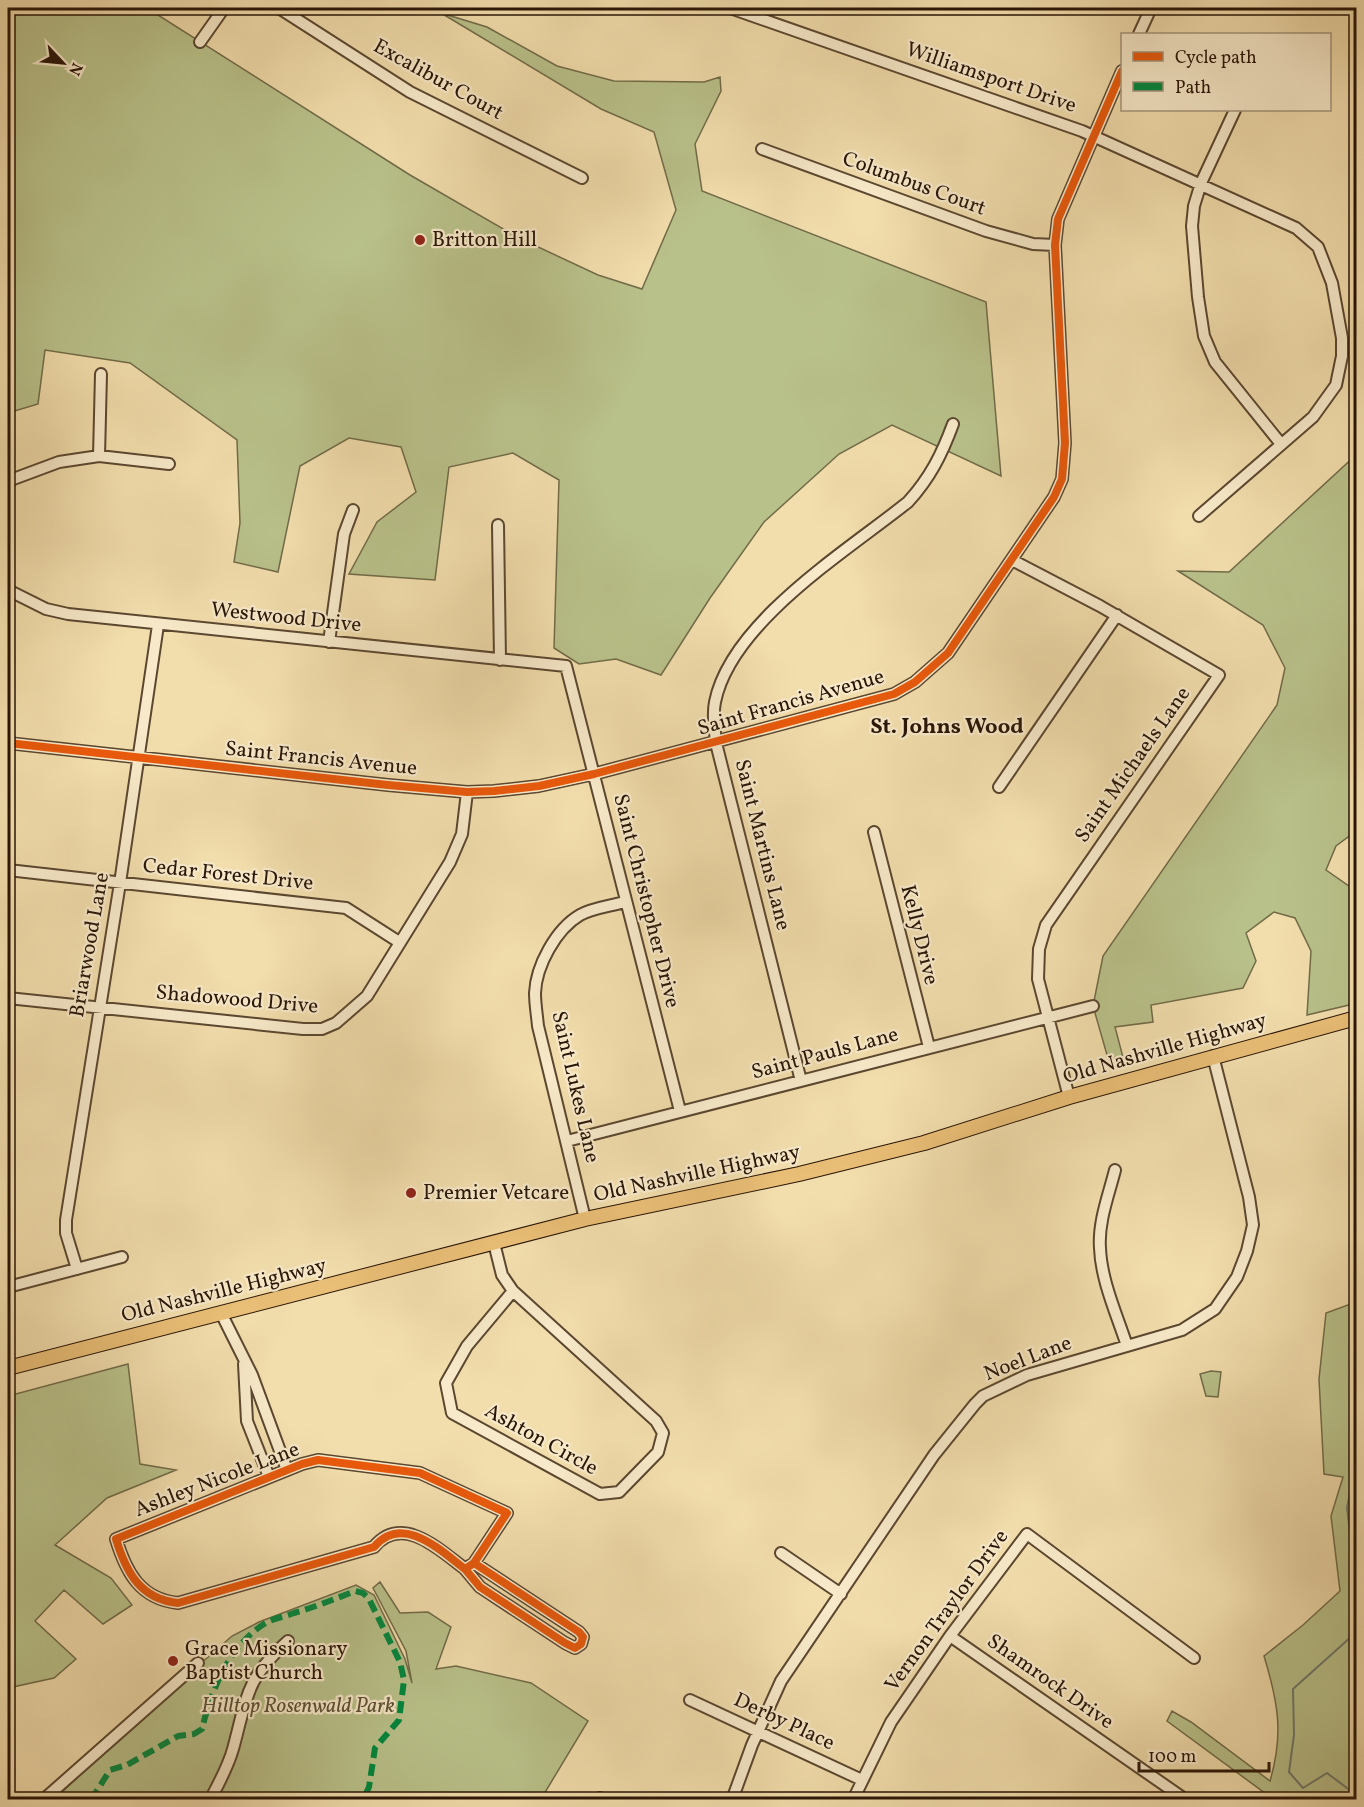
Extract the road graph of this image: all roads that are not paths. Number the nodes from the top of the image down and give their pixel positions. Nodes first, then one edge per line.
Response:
1 (224, 8) edge
2 (279, 8) edge
3 (626, 8) edge
4 (651, 8) edge
5 (730, 8) edge
6 (1151, 8) edge
7 (1139, 33) edge
8 (200, 42) dead end
9 (1121, 73) edge
10 (1235, 111) edge
11 (1093, 135) junction
12 (762, 149) dead end
13 (582, 178) dead end
14 (1202, 183) junction
15 (1055, 245) junction
16 (101, 374) dead end
17 (953, 424) dead end
18 (1281, 444) junction
19 (99, 456) junction
20 (169, 464) dead end
21 (8, 481) edge
22 (353, 510) dead end
23 (1198, 516) dead end
24 (498, 525) dead end
25 (1012, 560) junction
26 (8, 590) edge
27 (1117, 615) junction
28 (158, 625) junction
29 (329, 642) junction
30 (500, 660) junction
31 (566, 666) joint
32 (8, 743) edge
33 (716, 743) junction
34 (139, 758) junction
35 (594, 774) junction
36 (999, 787) dead end
37 (467, 792) junction
38 (874, 832) dead end
39 (8, 870) edge
40 (120, 883) junction
41 (624, 902) junction
42 (399, 942) junction
43 (8, 998) edge
44 (1093, 1006) dead end
45 (99, 1007) junction
46 (1048, 1017) junction
47 (1354, 1019) edge
48 (929, 1047) junction
49 (1212, 1056) junction
50 (801, 1081) junction
51 (1069, 1097) junction
52 (680, 1111) junction
53 (567, 1141) junction
54 (1115, 1170) dead end
55 (585, 1219) junction
56 (494, 1243) junction
57 (122, 1257) dead end
58 (77, 1269) junction
59 (8, 1287) edge
60 (513, 1291) junction
61 (221, 1313) junction
62 (1127, 1346) junction
63 (244, 1363) junction
64 (8, 1368) edge
65 (268, 1419) junction
66 (249, 1426) junction
67 (287, 1470) junction
68 (269, 1477) junction
69 (781, 1553) dead end
70 (470, 1566) junction
71 (841, 1594) junction
72 (950, 1636) junction
73 (288, 1641) dead end
74 (1194, 1658) dead end
75 (198, 1663) dead end
76 (690, 1700) dead end
77 (758, 1732) junction
78 (862, 1780) junction
79 (43, 1800) edge
80 (210, 1800) edge
81 (732, 1800) edge
82 (853, 1800) edge
83 (1186, 1800) edge

1 - 8 street
2 - 13 street, Excalibur Court
3 - 4 street
5 - 11 street, Williamsport Drive
6 - 7 street
9 - 11 street, Saint Francis Avenue
10 - 14 street
11 - 14 street, Williamsport Drive
11 - 15 street, Saint Francis Avenue
12 - 15 street, Columbus Court
14 - 18 street
14 - 18 street, Williamsport Drive
15 - 25 street, Saint Francis Avenue
16 - 19 street
17 - 33 street, Saint Martins Lane
18 - 23 street, Williamsport Drive
19 - 20 street
19 - 21 street
22 - 29 street
24 - 30 street
25 - 27 street, Saint Michaels Lane
25 - 33 street, Saint Francis Avenue
26 - 28 street, Westwood Drive
27 - 36 street
27 - 46 street, Saint Michaels Lane
28 - 29 street, Westwood Drive
28 - 34 street, Briarwood Lane
29 - 30 street, Westwood Drive
30 - 31 street, Westwood Drive
31 - 35 street, Saint Christopher Drive
32 - 34 street, Saint Francis Avenue
33 - 35 street, Saint Francis Avenue
33 - 50 street, Saint Martins Lane
34 - 37 street, Saint Francis Avenue
34 - 40 street, Briarwood Lane
35 - 37 street, Saint Francis Avenue
35 - 41 street, Saint Christopher Drive
37 - 42 street, Shadowood Drive
38 - 48 street, Kelly Drive
39 - 40 street, Cedar Forest Drive
40 - 42 street, Cedar Forest Drive
40 - 45 street, Briarwood Lane
41 - 52 street, Saint Christopher Drive
41 - 53 street, Saint Lukes Lane
42 - 45 street, Shadowood Drive
43 - 45 street, Shadowood Drive
44 - 46 street, Saint Pauls Lane
45 - 58 street, Briarwood Lane
46 - 48 street, Saint Pauls Lane
46 - 51 street, Saint Michaels Lane
47 - 49 main road, Old Nashville Highway
48 - 50 street, Saint Pauls Lane
49 - 51 main road, Old Nashville Highway
49 - 62 street, Noel Lane
50 - 52 street, Saint Pauls Lane
51 - 55 main road, Old Nashville Highway
52 - 53 street, Saint Pauls Lane
53 - 55 street, Saint Lukes Lane
54 - 62 street
55 - 56 main road, Old Nashville Highway
56 - 60 street, Ashton Circle
56 - 61 main road, Old Nashville Highway
57 - 58 street
58 - 59 street
60 - 60 street, Ashton Circle
61 - 63 street
61 - 64 main road, Old Nashville Highway
62 - 71 street, Noel Lane
63 - 65 street
63 - 66 street
65 - 66 street
65 - 67 street
66 - 68 street
67 - 68 street, Ashley Nicole Lane
67 - 70 street, Ashley Nicole Lane
68 - 70 street, Ashley Nicole Lane
69 - 71 street
70 - 70 street
71 - 77 street, Noel Lane
72 - 74 street, Vernon Traylor Drive
72 - 78 street, Vernon Traylor Drive
72 - 83 street, Shamrock Drive
73 - 80 street
75 - 79 street
76 - 77 street, Derby Place
77 - 78 street, Derby Place
77 - 81 street, Noel Lane
78 - 82 street, Vernon Traylor Drive

